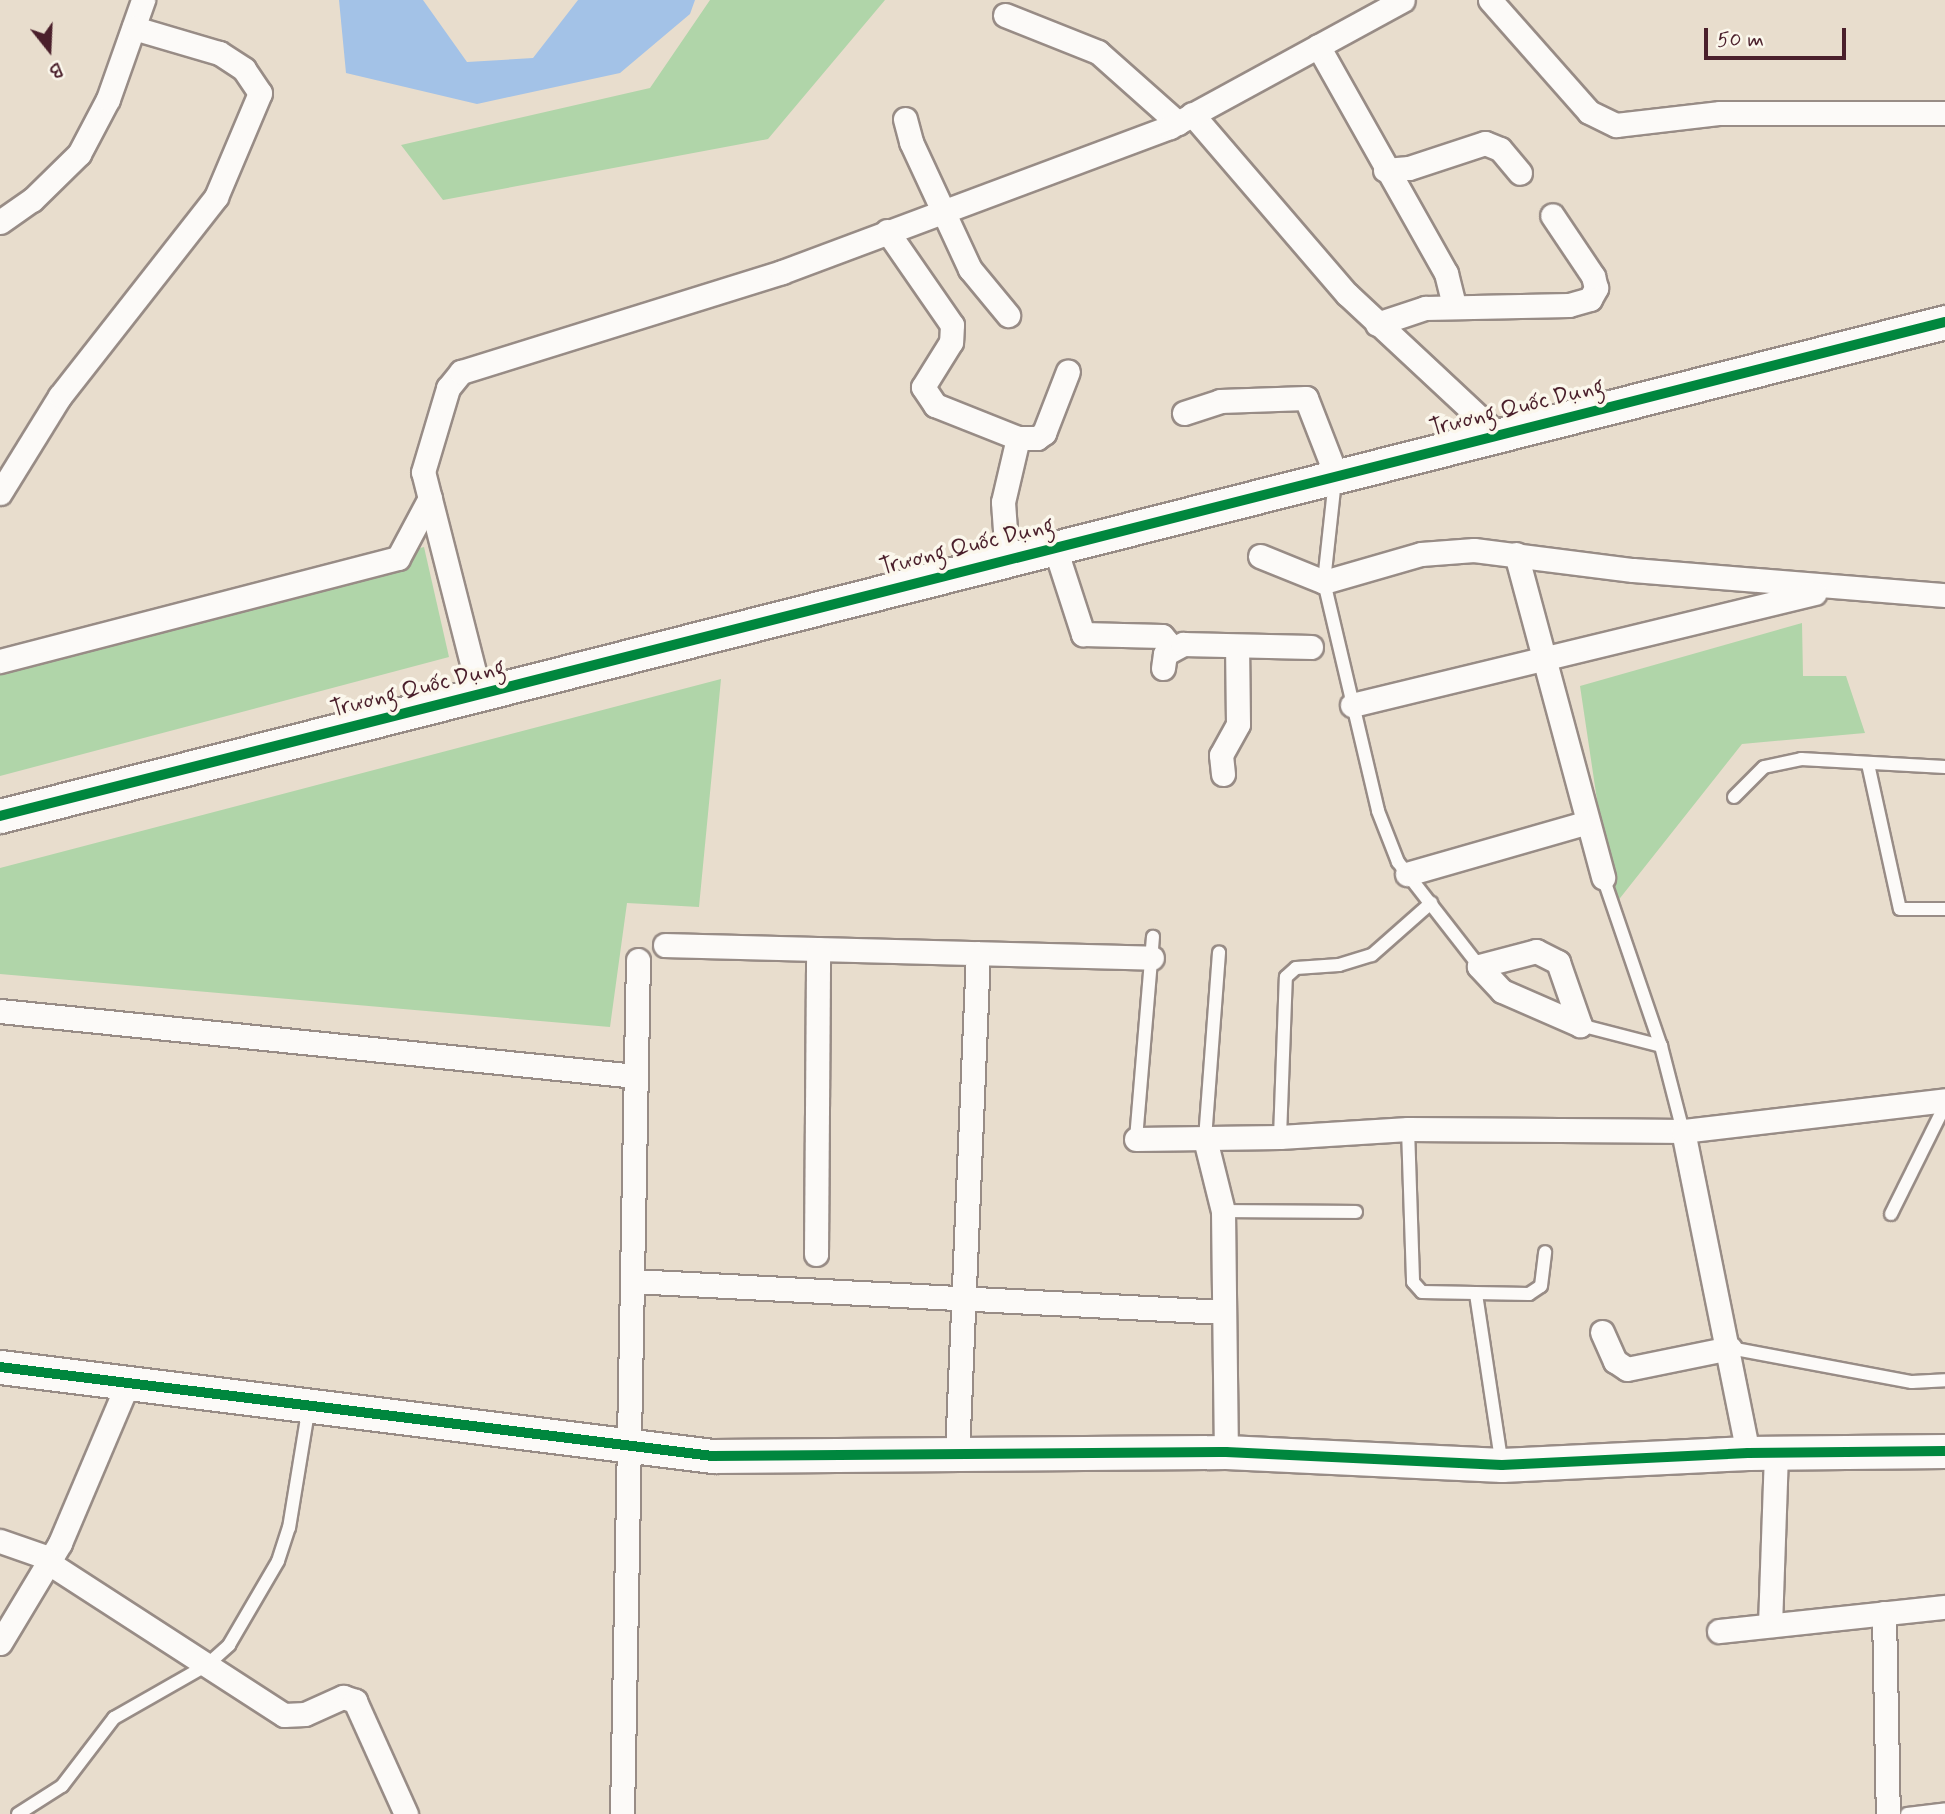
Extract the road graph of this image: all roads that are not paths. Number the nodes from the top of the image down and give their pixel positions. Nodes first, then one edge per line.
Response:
1 (144, 0) edge
2 (1403, 0) edge
3 (1490, 0) edge
4 (1005, 15) dead end
5 (134, 28) junction
6 (1318, 46) junction
7 (1945, 113) edge
8 (905, 119) dead end
9 (1185, 119) junction
10 (1385, 170) junction
11 (1520, 173) dead end
12 (946, 209) junction
13 (1552, 215) dead end
14 (0, 222) edge
15 (887, 231) junction
16 (1454, 305) junction
17 (1008, 315) dead end
18 (1945, 322) edge
19 (1377, 324) junction
20 (1068, 371) dead end
21 (1184, 414) dead end
22 (1497, 434) junction
23 (1018, 438) junction
24 (1336, 475) junction
25 (0, 492) edge
26 (430, 498) junction
27 (1054, 545) junction
28 (1516, 554) junction
29 (1260, 556) dead end
30 (1007, 558) junction
31 (1324, 582) junction
32 (1842, 586) junction
33 (1945, 595) edge
34 (1337, 644) junction
35 (1237, 646) junction
36 (1311, 647) joint
37 (1544, 659) junction
38 (0, 661) edge
39 (480, 695) junction
40 (1352, 705) junction
41 (1868, 764) junction
42 (1945, 767) edge
43 (1223, 774) dead end
44 (1734, 797) dead end
45 (0, 816) edge
46 (1588, 822) junction
47 (1407, 874) junction
48 (1603, 877) joint
49 (1431, 903) junction
50 (1945, 909) edge
51 (665, 945) dead end
52 (1152, 948) joint
53 (818, 949) junction
54 (978, 953) junction
55 (1219, 953) dead end
56 (638, 960) dead end
57 (1479, 966) junction
58 (0, 1011) edge
59 (1580, 1025) junction
60 (1661, 1046) junction
61 (636, 1076) junction
62 (1945, 1102) edge
63 (1408, 1129) junction
64 (1683, 1131) junction
65 (1280, 1138) junction
66 (1136, 1139) joint
67 (1205, 1139) junction
68 (1223, 1211) junction
69 (1356, 1212) dead end
70 (1891, 1214) dead end
71 (1545, 1252) dead end
72 (817, 1254) dead end
73 (632, 1280) junction
74 (1476, 1294) junction
75 (966, 1298) junction
76 (1224, 1312) junction
77 (1602, 1332) dead end
78 (1730, 1348) junction
79 (0, 1367) edge
80 (1945, 1380) edge
81 (128, 1383) junction
82 (310, 1405) junction
83 (631, 1445) junction
84 (1945, 1451) edge
85 (1226, 1452) junction
86 (957, 1454) junction
87 (1762, 1454) junction
88 (1502, 1465) junction
89 (0, 1542) edge
90 (50, 1561) junction
91 (1945, 1607) edge
92 (1884, 1613) junction
93 (1770, 1625) junction
94 (1719, 1631) dead end
95 (0, 1643) edge
96 (207, 1665) junction
97 (1945, 1809) edge
98 (18, 1814) edge
99 (406, 1814) edge
100 (622, 1814) edge
101 (1888, 1814) edge
102 (1907, 1814) edge

1 - 5 street
2 - 6 street
3 - 7 street
4 - 9 street
5 - 14 street
5 - 25 street
6 - 9 street
6 - 10 street
8 - 12 street
9 - 12 street
9 - 19 street
10 - 11 street
10 - 16 street
12 - 15 street
12 - 17 street
13 - 16 street
15 - 23 street
15 - 26 street
16 - 19 street
18 - 22 street, Trương Quốc Dụng
19 - 22 street
20 - 23 street
21 - 24 street
22 - 24 street, Trương Quốc Dụng
23 - 30 street
24 - 27 street, Trương Quốc Dụng
24 - 31 lane
26 - 38 street
26 - 39 street
27 - 30 street, Trương Quốc Dụng
27 - 35 street
28 - 31 street
28 - 32 street
28 - 37 street
29 - 31 street
30 - 39 street, Trương Quốc Dụng
31 - 34 lane
32 - 33 street
32 - 37 street
34 - 36 lane
34 - 40 lane
35 - 36 street
35 - 43 street
37 - 40 street
37 - 46 street
39 - 45 street, Trương Quốc Dụng
40 - 47 lane
41 - 42 lane
41 - 44 lane
41 - 50 lane
46 - 47 street
46 - 48 street
47 - 49 lane
48 - 60 lane
49 - 57 lane
49 - 65 lane
51 - 53 street
52 - 54 street
52 - 66 lane
53 - 54 street
53 - 72 street
54 - 75 street
55 - 67 lane
56 - 61 street
57 - 59 street
57 - 59 street
58 - 61 street
59 - 60 lane
60 - 64 lane
61 - 73 street
62 - 64 street
62 - 70 lane
63 - 64 street
63 - 65 street
63 - 74 lane
64 - 78 street
65 - 67 street
66 - 67 street
67 - 68 street
68 - 69 lane
68 - 76 street
71 - 74 lane
73 - 75 street
73 - 83 street
74 - 88 lane
75 - 76 street
75 - 86 street
76 - 85 street
77 - 78 street
78 - 80 lane
78 - 87 street
79 - 81 street
81 - 82 street
81 - 90 street
82 - 83 street
82 - 96 lane
83 - 86 street
83 - 100 street
84 - 87 street
85 - 86 street
85 - 88 street
87 - 88 street
87 - 93 street
89 - 90 street
90 - 95 street
90 - 96 street
91 - 92 street
92 - 93 street
92 - 101 street
93 - 94 street
96 - 98 lane
96 - 99 street
97 - 102 lane

